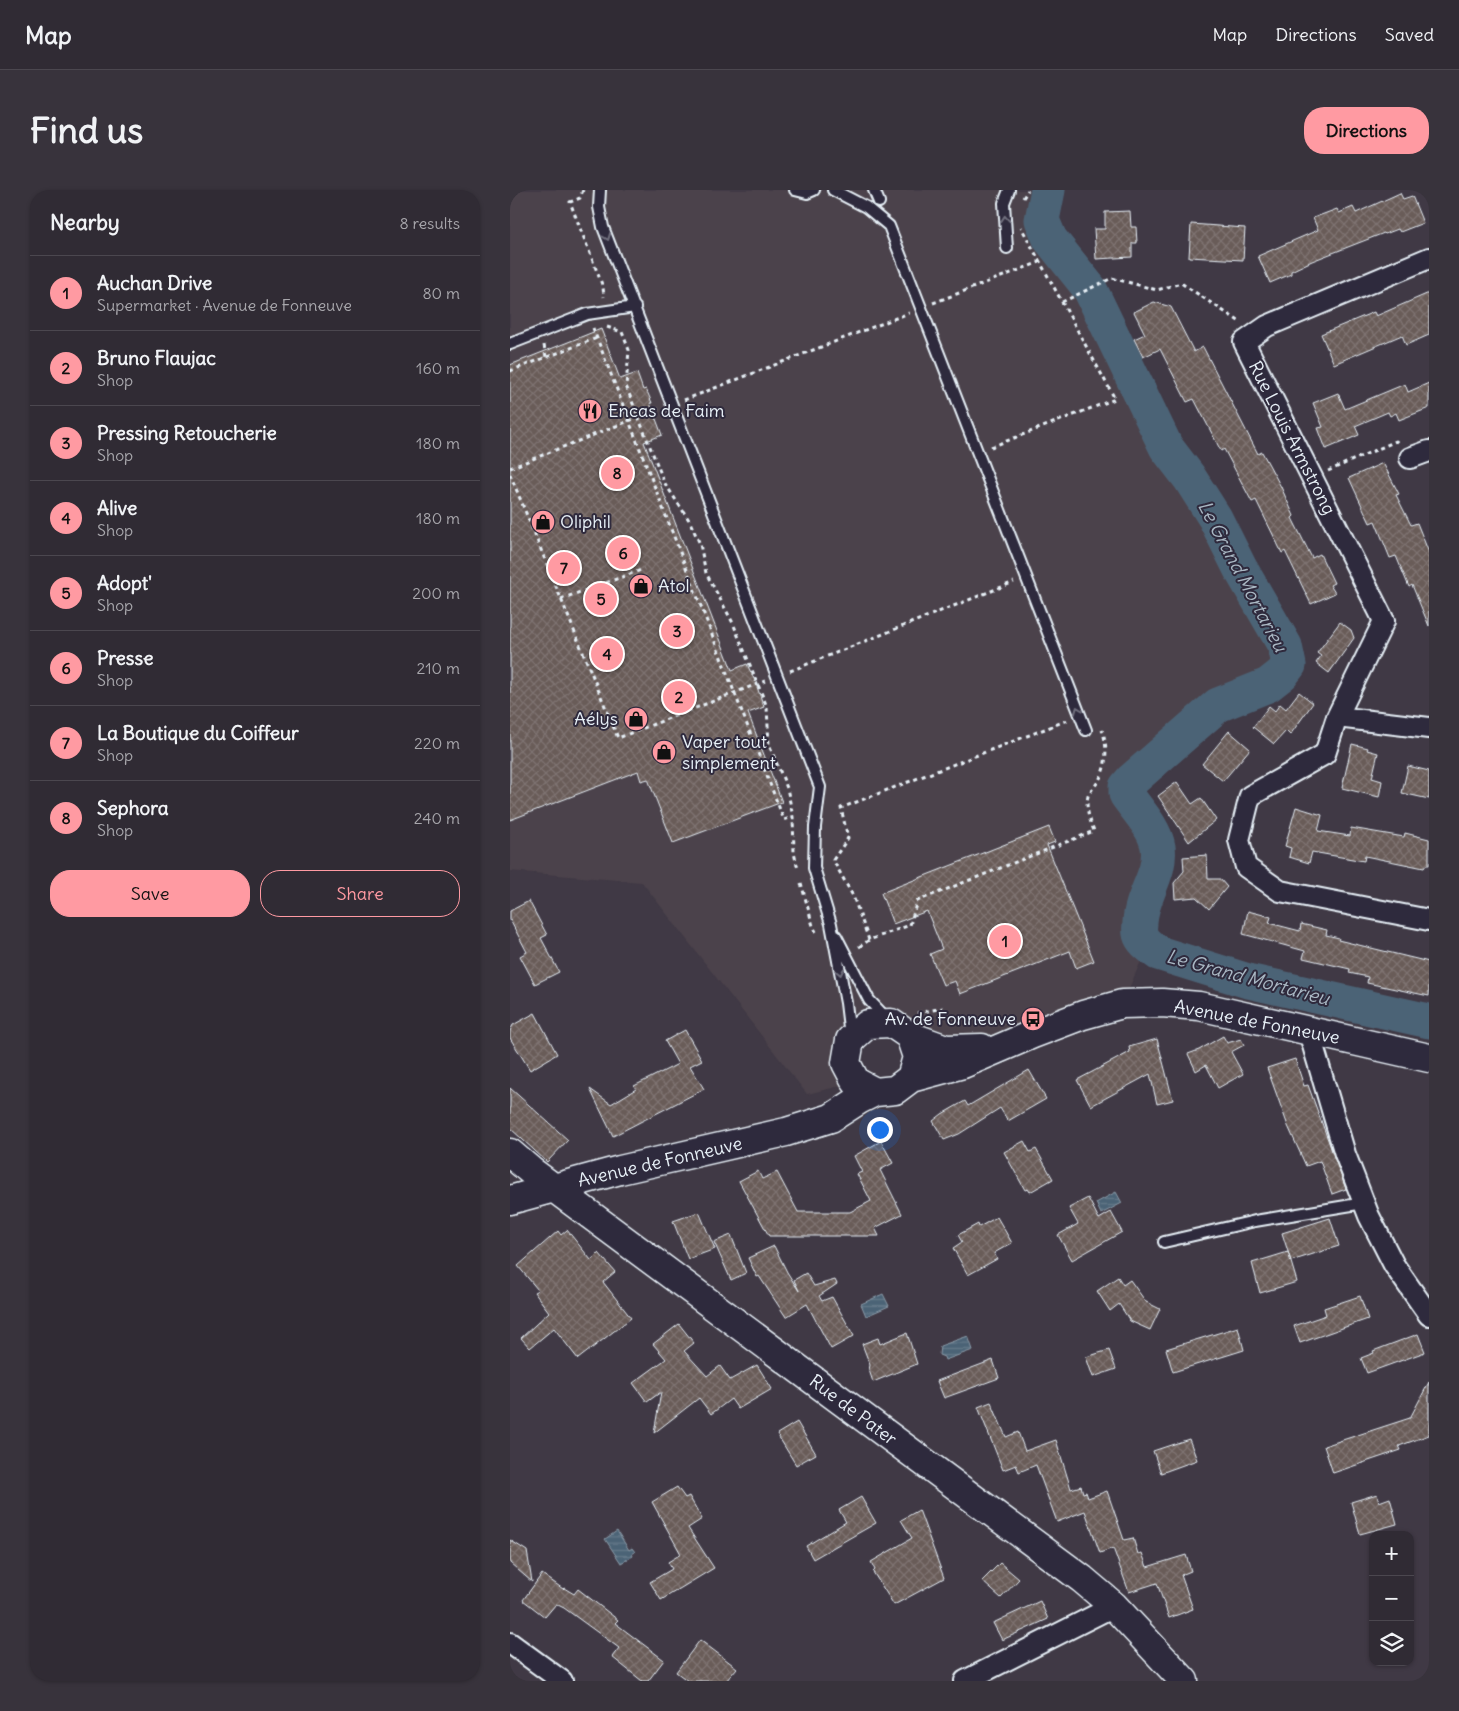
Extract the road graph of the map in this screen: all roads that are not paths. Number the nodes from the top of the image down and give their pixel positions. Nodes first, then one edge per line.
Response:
1 (600, 190) edge
2 (795, 190) edge
3 (814, 190) edge
4 (833, 190) edge
5 (874, 190) edge
6 (1009, 190) edge
7 (879, 202) dead end
8 (1007, 248) dead end
9 (1429, 258) edge
10 (635, 307) junction
11 (510, 344) edge
12 (1429, 451) edge
13 (1410, 458) road end
14 (1337, 718) junction
15 (1429, 728) edge
16 (1086, 730) dead end
17 (1429, 920) edge
18 (831, 924) junction
19 (904, 1024) junction
20 (1309, 1032) junction
21 (1001, 1048) junction
22 (848, 1051) junction
23 (1429, 1058) edge
24 (910, 1078) junction
25 (875, 1092) junction
26 (809, 1124) junction
27 (510, 1153) edge
28 (553, 1188) junction
29 (510, 1200) edge
30 (1364, 1203) junction
31 (1164, 1242) dead end
32 (1429, 1316) edge
33 (1114, 1606) junction
34 (510, 1643) edge
35 (552, 1678) edge
36 (965, 1681) edge
37 (1184, 1681) edge

1 -> 10 lane
2 - 3 lane
16 -> 4 lane
5 - 7 lane
8 -> 6 lane
9 - 14 street, Rue Louis Armstrong
10 - 11 lane
10 - 18 lane
12 - 13 street
14 - 15 street
14 - 17 street
18 - 19 lane
18 -> 22 lane
19 - 21 street, Avenue de Fonneuve
19 - 22 street, Avenue de Fonneuve
19 - 24 street
20 - 21 street, Avenue de Fonneuve
20 - 23 street, Avenue de Fonneuve
20 - 30 street
21 - 24 street, Avenue de Fonneuve
22 - 25 street
22 - 26 street, Avenue de Fonneuve
24 - 25 street, Avenue de Fonneuve
25 - 26 street, Avenue de Fonneuve
26 - 28 street, Avenue de Fonneuve
27 - 28 street, Rue de Pater
28 - 29 street, Avenue de Fonneuve
28 - 33 street, Rue de Pater
30 - 31 lane
30 - 32 street
33 - 36 street
33 - 37 street, Rue de Pater
34 - 35 street

